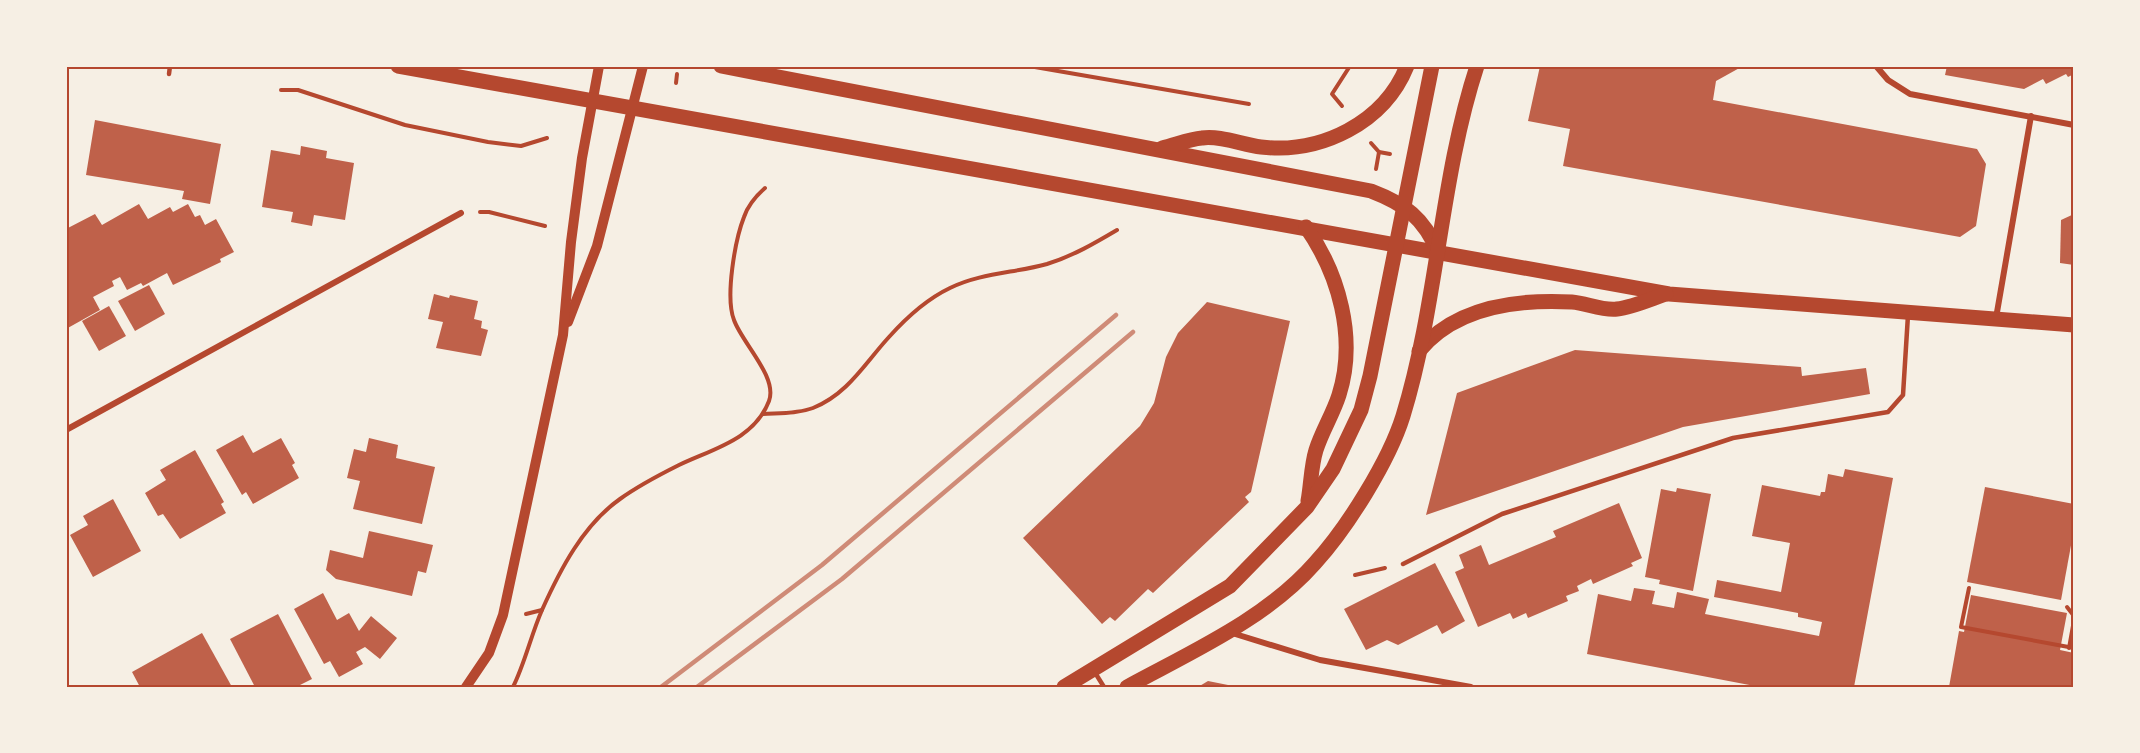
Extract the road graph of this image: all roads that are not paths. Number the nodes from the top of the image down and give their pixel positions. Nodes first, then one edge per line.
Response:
1 (170, 66) edge
2 (398, 66) edge
3 (599, 66) edge
4 (643, 66) edge
5 (721, 66) edge
6 (1407, 66) edge
7 (1432, 66) edge
8 (1477, 66) edge
9 (1876, 66) edge
10 (169, 74) dead end
11 (593, 99) junction
12 (632, 106) junction
13 (2031, 116) junction
14 (2074, 125) edge
15 (1159, 149) junction
16 (1404, 205) junction
17 (461, 213) road end
18 (1306, 228) junction
19 (1397, 244) junction
20 (1438, 252) junction
21 (1669, 294) junction
22 (1908, 313) junction
23 (1996, 318) junction
24 (2074, 325) edge
25 (563, 335) junction
26 (1418, 351) junction
27 (66, 430) edge
28 (1307, 507) junction
29 (1403, 564) road end
30 (1228, 632) junction
31 (1093, 669) junction
32 (466, 687) edge
33 (1064, 687) edge
34 (1104, 687) edge
35 (1127, 687) edge
36 (1471, 687) edge

1 - 10 lane
2 - 11 main road
3 - 11 street
4 - 12 street
5 - 15 main road
6 - 15 main road
7 - 16 main road
8 - 20 main road
9 - 13 street
11 - 12 main road
11 - 25 street
12 - 18 main road
12 - 25 street
13 - 14 street
13 - 23 street
15 - 16 main road
16 - 19 main road
16 - 20 main road
17 - 27 street
18 - 19 main road
18 - 28 main road
19 - 20 main road
19 - 28 main road
20 - 21 main road
20 - 26 main road
21 - 22 main road
21 - 26 main road
22 - 23 main road
22 - 29 lane
23 - 24 main road
25 - 32 street
26 - 30 main road
28 - 31 main road
30 - 35 main road
30 - 36 street
31 - 33 main road
31 - 34 lane

